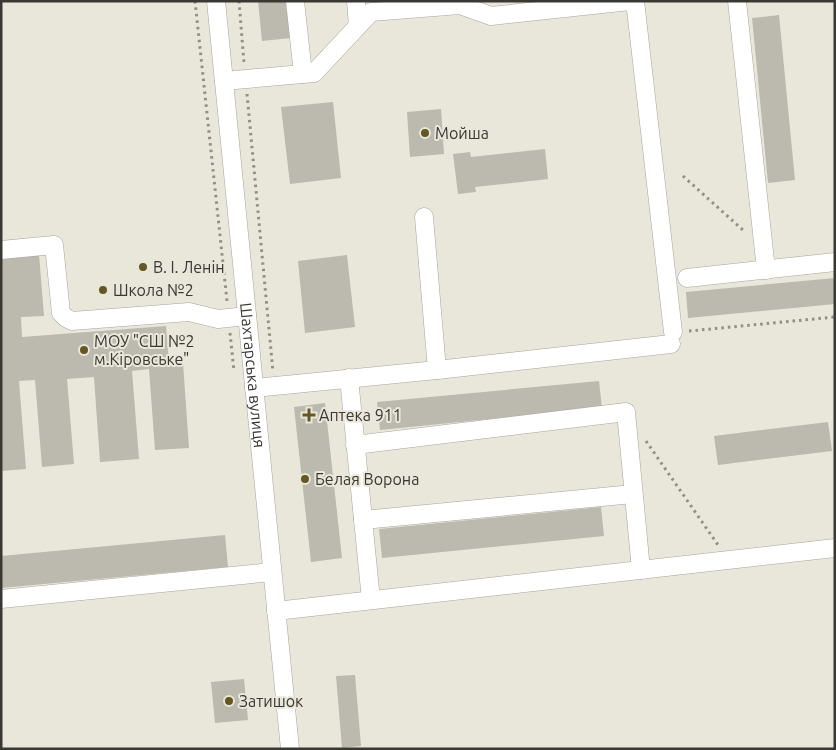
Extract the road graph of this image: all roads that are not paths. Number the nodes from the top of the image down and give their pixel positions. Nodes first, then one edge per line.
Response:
1 (216, 1) edge
2 (295, 1) edge
3 (356, 1) edge
4 (630, 1) edge
5 (635, 1) edge
6 (737, 1) edge
7 (358, 26) junction
8 (303, 74) junction
9 (224, 81) junction
10 (424, 217) dead end
11 (1, 250) edge
12 (835, 262) edge
13 (766, 270) junction
14 (686, 278) dead end
15 (247, 316) junction
16 (437, 370) junction
17 (348, 378) junction
18 (254, 388) junction
19 (355, 445) junction
20 (633, 494) junction
21 (363, 520) junction
22 (835, 548) edge
23 (641, 570) junction
24 (272, 572) junction
25 (1, 599) edge
26 (371, 600) junction
27 (276, 611) junction
28 (290, 749) edge

1 - 9 street, Шахтарська вулиця
2 - 8 street
3 - 7 street
4 - 7 street
5 - 16 street
6 - 13 street
7 - 8 street
8 - 9 street
9 - 15 street, Шахтарська вулиця
10 - 16 street
11 - 15 street
12 - 13 street
13 - 14 street
15 - 18 street, Шахтарська вулиця
16 - 17 street
17 - 18 street
17 - 19 street
18 - 24 street, Шахтарська вулиця
19 - 20 street
19 - 21 street
20 - 21 street
20 - 23 street
21 - 26 street
22 - 23 street
23 - 26 street
24 - 25 street
24 - 27 street, Шахтарська вулиця
26 - 27 street
27 - 28 street, Шахтарська вулиця

